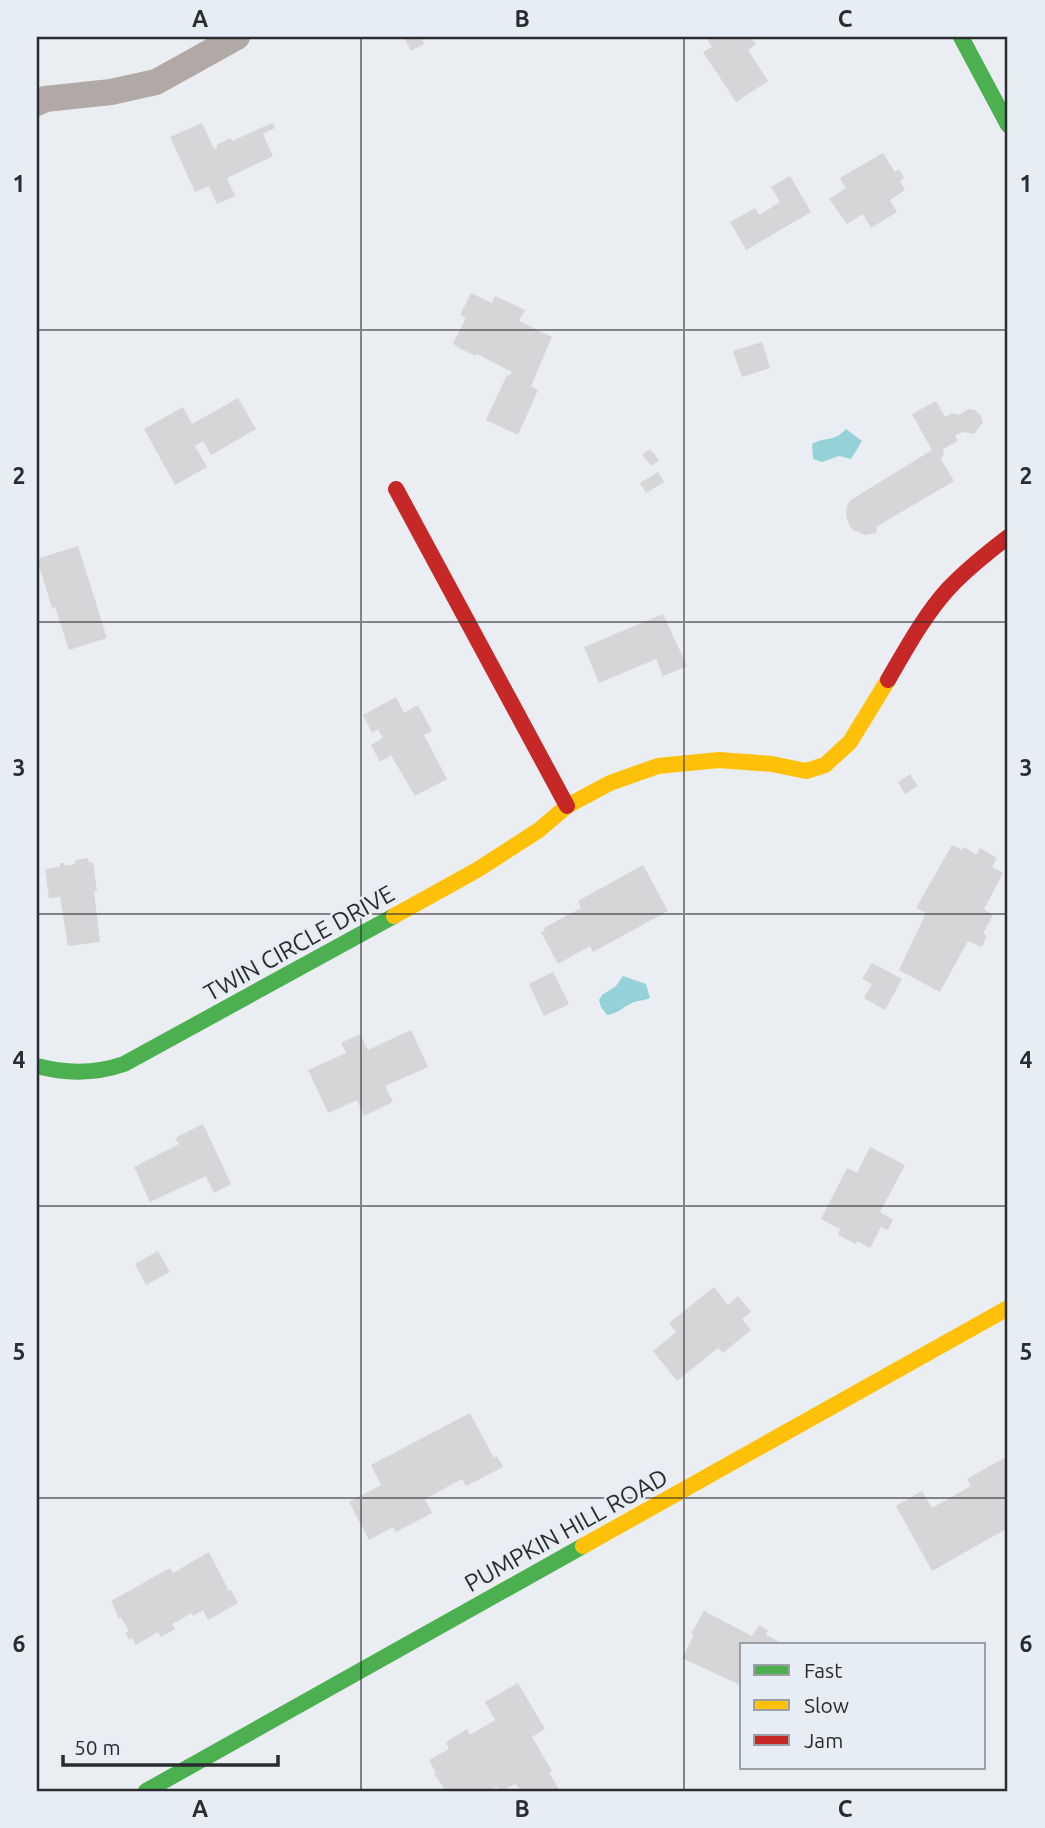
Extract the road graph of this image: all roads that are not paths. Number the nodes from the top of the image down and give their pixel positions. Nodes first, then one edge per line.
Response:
1 (237, 37) edge
2 (961, 37) edge
3 (37, 103) edge
4 (1008, 125) edge
5 (396, 489) dead end
6 (1008, 537) edge
7 (567, 806) junction
8 (37, 1066) edge
9 (1008, 1308) edge
10 (146, 1791) edge

1 - 3 street
2 - 4 street
5 - 7 street
6 - 7 street, TWIN CIRCLE DRIVE
7 - 8 street, TWIN CIRCLE DRIVE
9 - 10 street, PUMPKIN HILL ROAD

